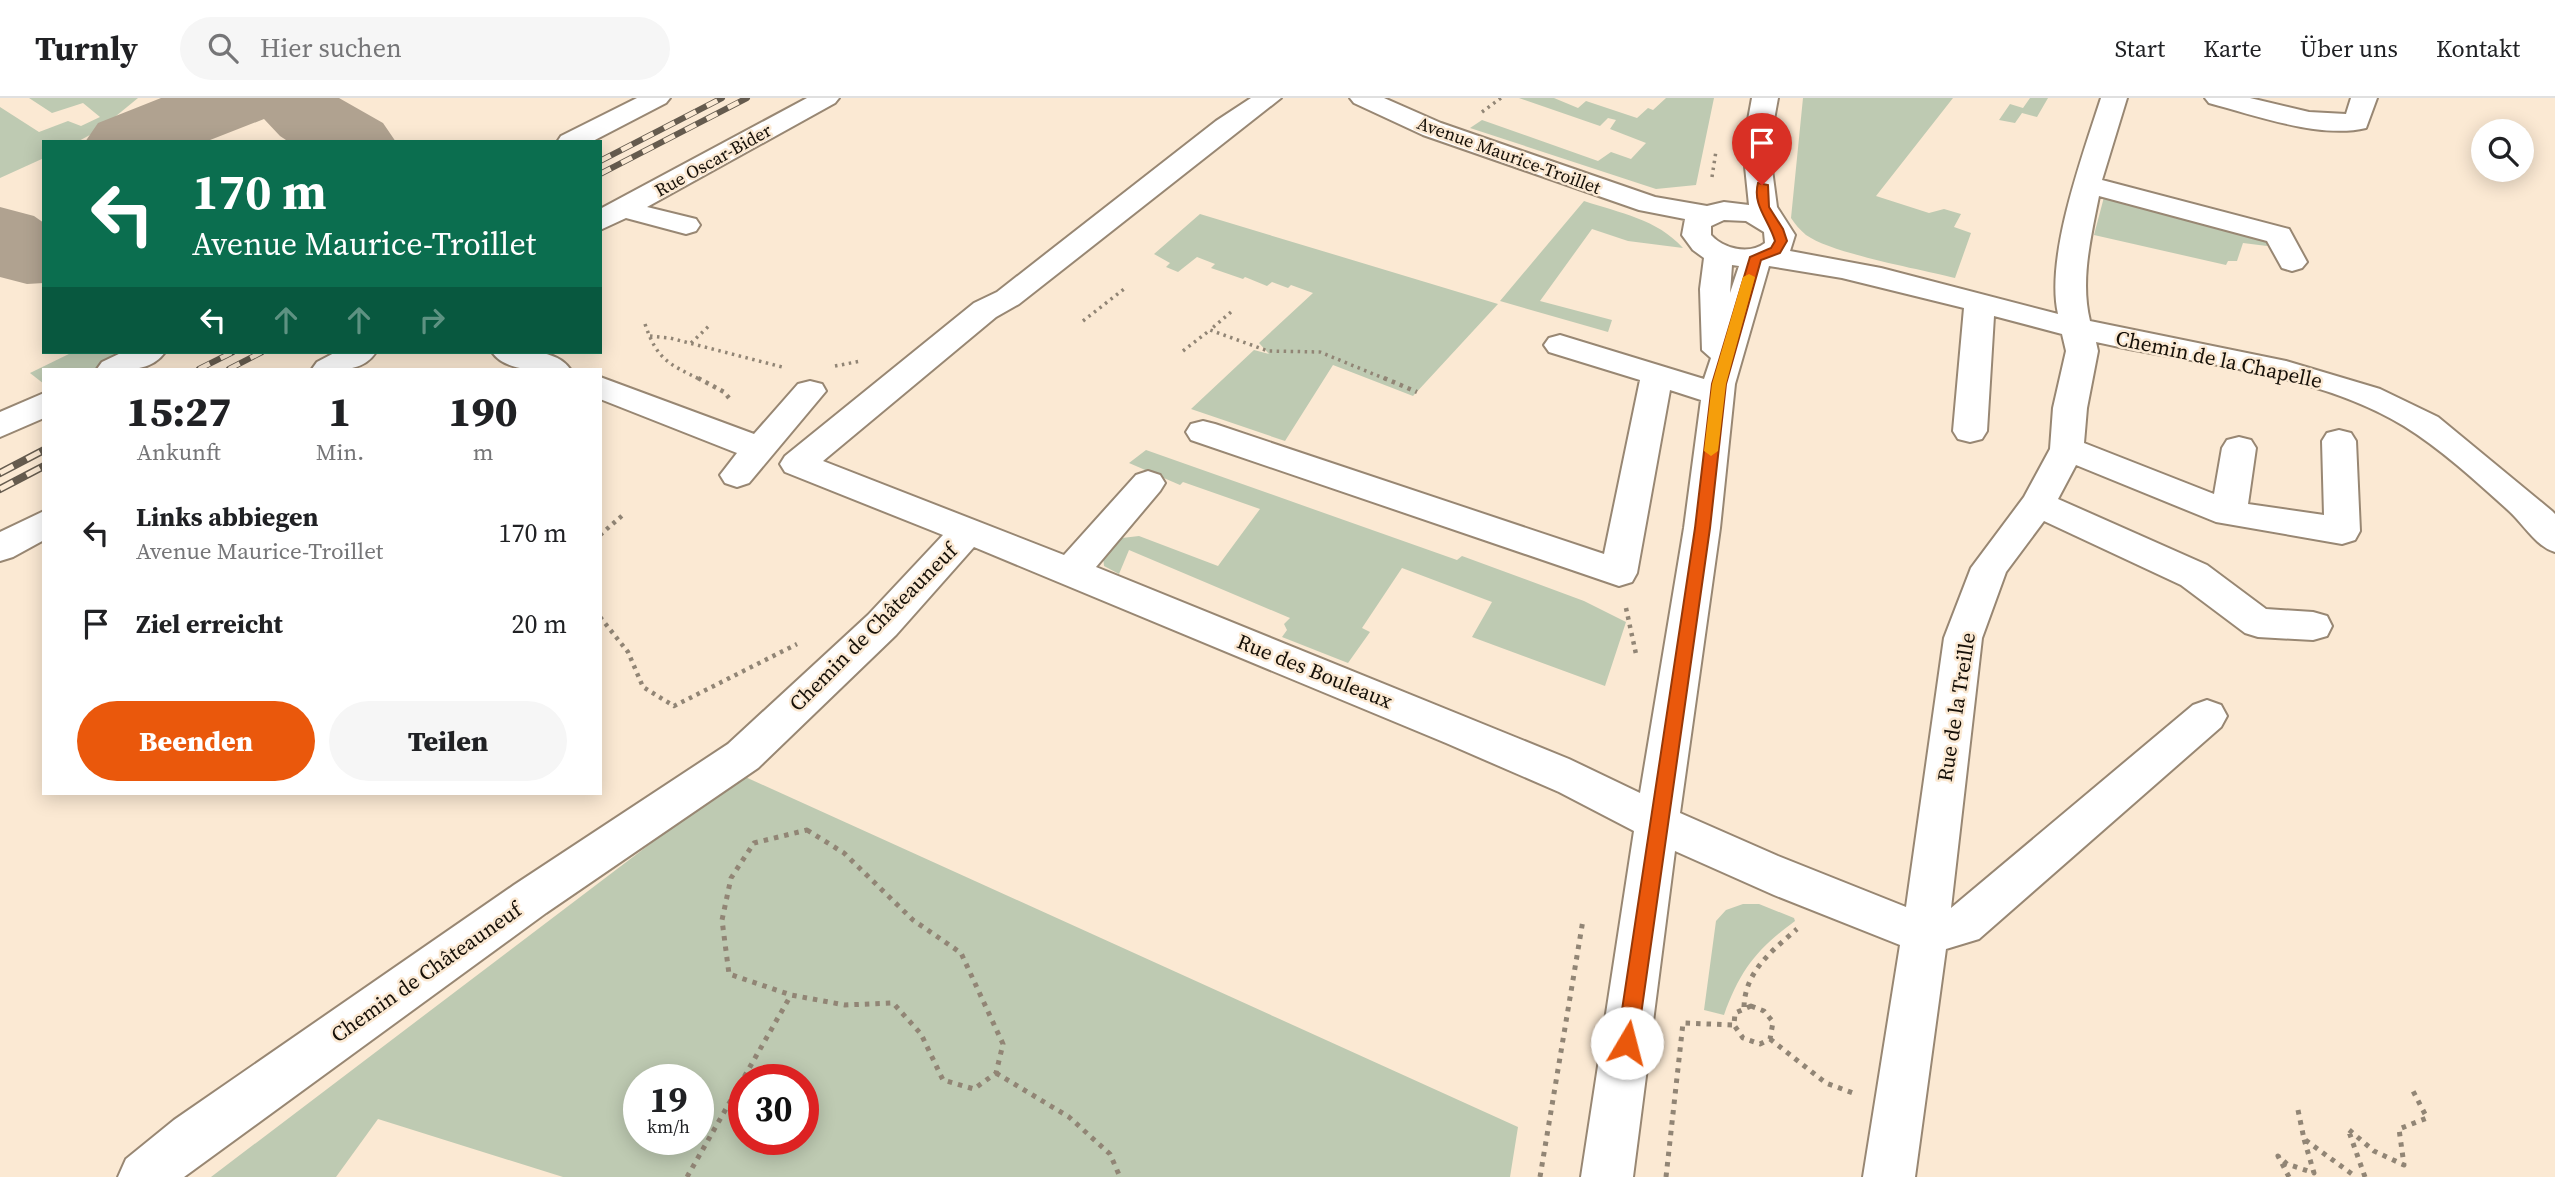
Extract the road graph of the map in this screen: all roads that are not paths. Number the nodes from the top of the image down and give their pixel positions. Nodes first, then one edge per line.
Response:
1 (657, 98) edge
2 (826, 98) edge
3 (1268, 98) edge
4 (1363, 98) edge
5 (1765, 98) edge
6 (2114, 98) edge
7 (2218, 98) edge
8 (2364, 98) edge
9 (574, 140) edge
10 (1756, 147) junction
11 (2087, 184) junction
12 (1717, 214) junction
13 (612, 215) edge
14 (686, 225) dead end
15 (1768, 243) junction
16 (2292, 262) dead end
17 (1980, 303) junction
18 (2077, 328) junction
19 (1560, 345) dead end
20 (145, 354) edge
21 (356, 354) edge
22 (513, 354) edge
23 (115, 368) edge
24 (330, 368) edge
25 (551, 368) edge
26 (1657, 374) junction
27 (811, 376) road end
28 (602, 388) edge
29 (1718, 389) junction
30 (42, 405) edge
31 (0, 426) edge
32 (1970, 431) dead end
33 (1203, 432) dead end
34 (2339, 440) dead end
35 (2239, 448) dead end
36 (759, 449) junction
37 (2067, 449) junction
38 (737, 475) dead end
39 (1148, 483) dead end
40 (2038, 504) junction
41 (2229, 513) junction
42 (42, 525) edge
43 (969, 530) junction
44 (2555, 540) edge
45 (0, 548) edge
46 (1072, 570) junction
47 (2313, 626) dead end
48 (2207, 716) dead end
49 (1659, 820) junction
50 (1925, 934) junction
51 (144, 1177) edge
52 (1607, 1177) edge
53 (1889, 1177) edge

1 - 9 street
2 - 13 street, Rue Oscar-Bider
3 - 43 street, Chemin de Châteauneuf
4 - 12 street, Avenue Maurice-Troillet
5 - 10 street
6 - 11 street, Rue de la Treille
7 - 8 street
10 - 12 street
10 - 15 street
11 - 16 street
11 - 18 street, Rue de la Treille
12 - 15 street
12 - 15 street
12 - 29 street
13 - 14 street
15 - 17 street, Chemin de la Chapelle
15 - 29 street
17 - 18 street, Chemin de la Chapelle
17 - 32 street
18 - 37 street, Rue de la Treille
18 - 44 street, Chemin de la Chapelle
19 - 26 street
20 - 23 street
21 - 24 street
22 - 25 street
26 - 29 street
26 - 33 street
27 - 36 street
28 - 36 street
29 - 49 street
30 - 31 street
34 - 41 street
35 - 41 street
36 - 38 street
37 - 40 street, Rue de la Treille
37 - 41 street
39 - 46 street
40 - 47 street
40 - 50 street, Rue de la Treille
42 - 45 street
43 - 46 street, Rue des Bouleaux
43 - 51 street, Chemin de Châteauneuf
46 - 49 street, Rue des Bouleaux
48 - 50 street
49 - 50 street
49 - 52 street
50 - 53 street, Rue de la Treille

